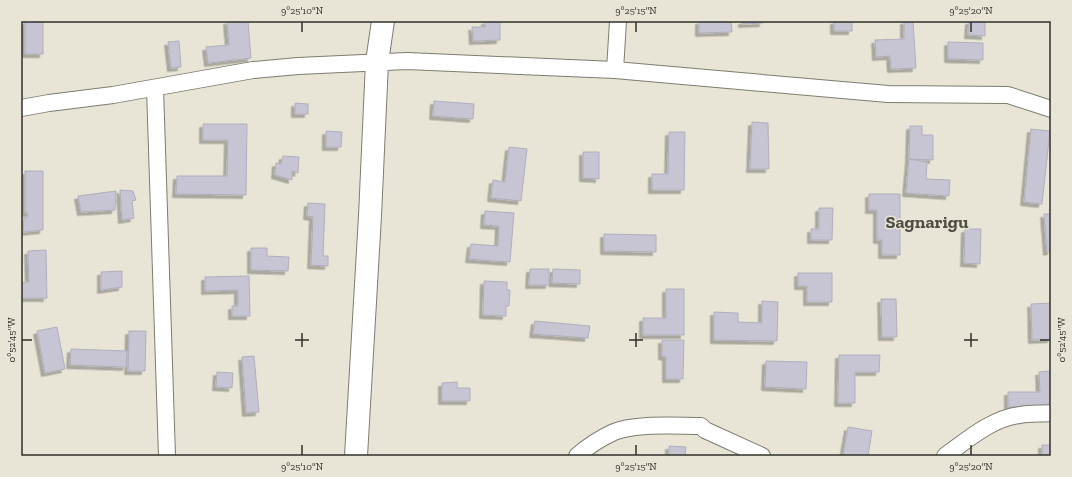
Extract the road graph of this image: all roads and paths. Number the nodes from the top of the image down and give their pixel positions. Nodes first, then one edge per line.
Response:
1 (383, 21) edge
2 (618, 21) edge
3 (377, 62) junction
4 (615, 70) junction
5 (155, 88) junction
6 (21, 108) edge
7 (1051, 109) edge
8 (1051, 413) edge
9 (167, 456) edge
10 (356, 456) edge
11 (577, 456) edge
12 (762, 456) edge
13 (945, 456) edge

1 - 3 street
2 - 4 street
3 - 4 street
3 - 5 street
3 - 10 street
4 - 7 street
5 - 6 street
5 - 9 street
8 - 13 street
11 - 12 street

